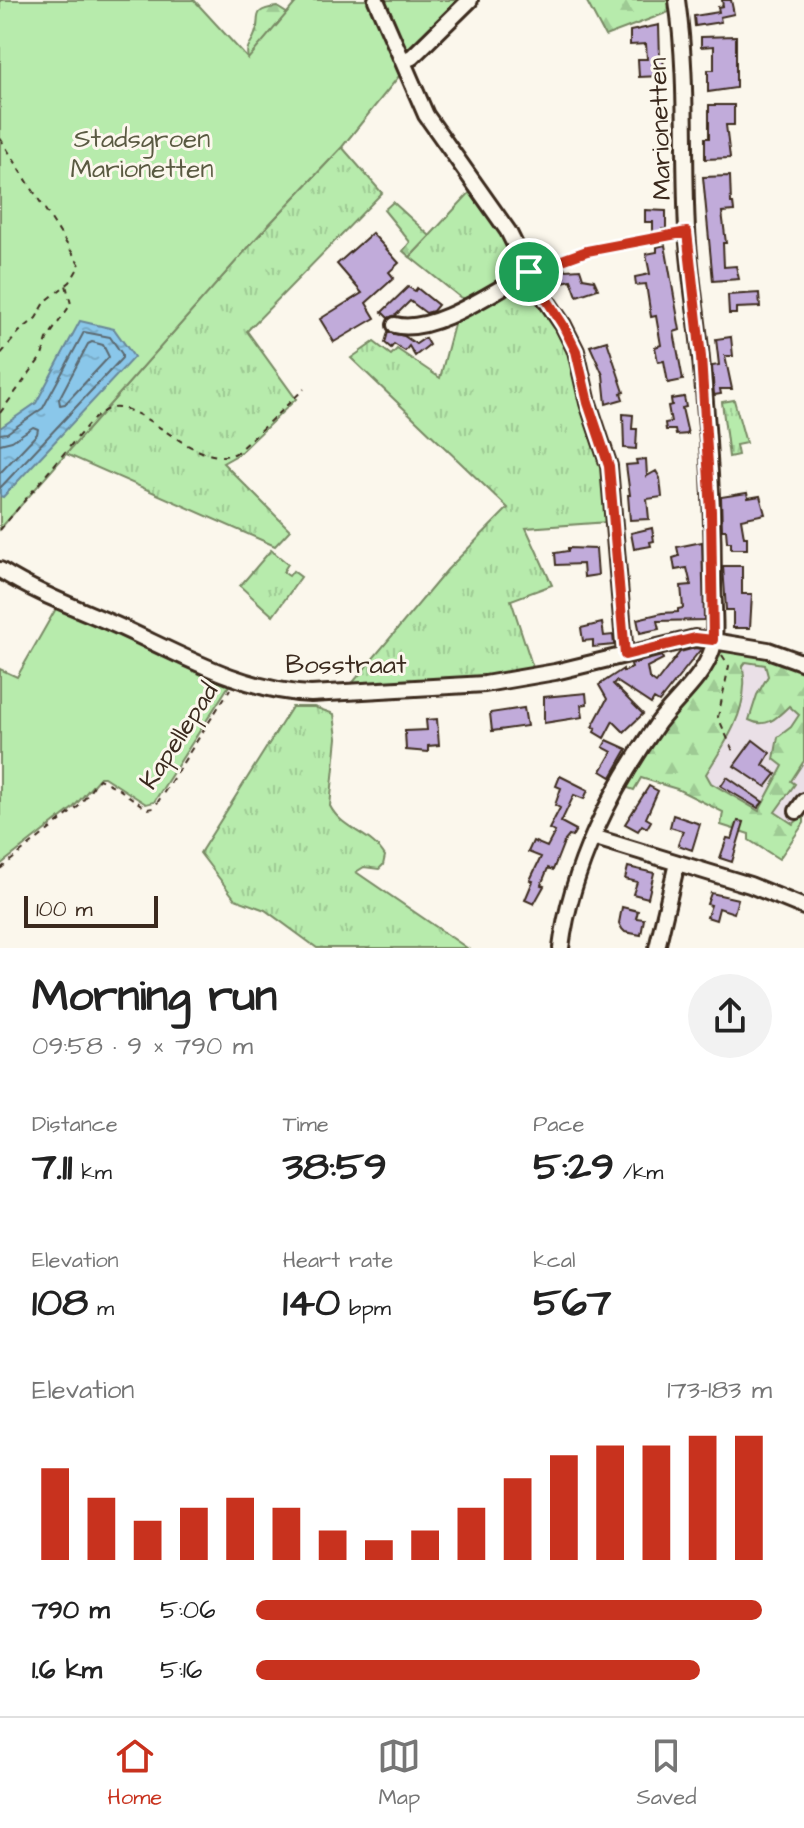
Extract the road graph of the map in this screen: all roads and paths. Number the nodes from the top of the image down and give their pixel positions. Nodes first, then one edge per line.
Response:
1 (376, 0) edge
2 (470, 0) edge
3 (677, 0) edge
4 (403, 61) junction
5 (0, 138) edge
6 (687, 232) junction
7 (529, 272) junction
8 (66, 285) junction
9 (395, 325) dead end
10 (0, 355) edge
11 (304, 389) dead end
12 (0, 413) edge
13 (0, 520) edge
14 (7, 522) junction
15 (0, 530) edge
16 (0, 570) edge
17 (713, 643) junction
18 (625, 655) junction
19 (804, 663) edge
20 (237, 679) junction
21 (733, 751) dead end
22 (593, 837) junction
23 (677, 863) junction
24 (0, 869) edge
25 (804, 907) edge
26 (561, 948) edge
27 (657, 948) edge

1 - 4 street
2 - 4 street
3 - 6 street, Marionetten
4 - 7 street
5 - 8 path
6 - 7 path
6 - 17 street, Marionetten
7 - 9 street
7 - 18 street
8 - 10 path
8 - 12 path
11 - 14 path
13 - 14 path
14 - 15 path
16 - 20 street, Bosstraat
17 - 18 street, Bosstraat
17 - 19 street, Bosstraat
17 - 21 path
17 - 22 street
18 - 20 street, Bosstraat
20 - 24 path, Kapellepad
22 - 23 street
22 - 26 street
23 - 25 street
23 - 27 street

